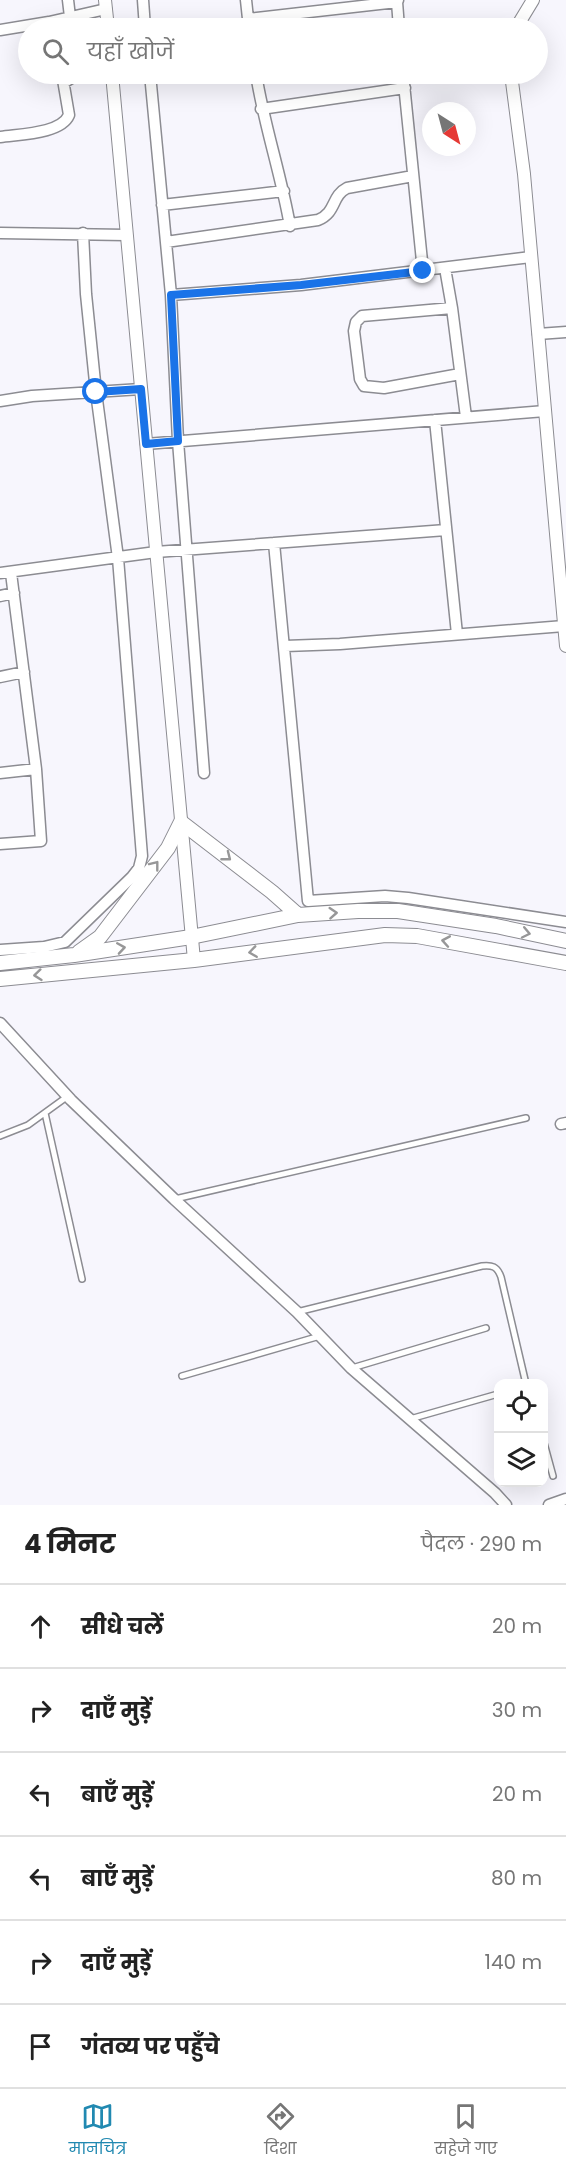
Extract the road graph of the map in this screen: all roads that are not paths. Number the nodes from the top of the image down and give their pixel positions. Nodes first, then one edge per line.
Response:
1 (69, 0) edge
2 (143, 0) edge
3 (246, 0) edge
4 (533, 0) edge
5 (398, 1) edge
6 (106, 4) edge
7 (70, 17) junction
8 (65, 18) edge
9 (144, 18) edge
10 (248, 18) edge
11 (288, 18) edge
12 (399, 18) edge
13 (522, 18) edge
14 (18, 27) edge
15 (0, 30) edge
16 (64, 84) edge
17 (113, 84) edge
18 (151, 84) edge
19 (257, 84) edge
20 (404, 84) edge
21 (512, 84) edge
22 (405, 88) junction
23 (261, 108) junction
24 (0, 137) edge
25 (413, 176) junction
26 (284, 191) junction
27 (162, 205) junction
28 (290, 226) junction
29 (0, 233) edge
30 (83, 233) junction
31 (126, 235) junction
32 (166, 242) junction
33 (531, 257) junction
34 (445, 268) junction
35 (423, 271) junction
36 (171, 295) junction
37 (452, 308) junction
38 (566, 332) edge
39 (538, 334) junction
40 (460, 374) junction
41 (141, 389) junction
42 (96, 392) junction
43 (0, 401) edge
44 (545, 411) junction
45 (466, 417) junction
46 (435, 420) junction
47 (178, 441) junction
48 (146, 444) junction
49 (446, 530) junction
50 (274, 543) junction
51 (186, 550) junction
52 (156, 552) junction
53 (118, 558) junction
54 (6, 573) edge
55 (14, 593) junction
56 (0, 596) edge
57 (564, 626) junction
58 (457, 634) junction
59 (285, 646) junction
60 (566, 646) edge
61 (24, 672) junction
62 (0, 676) edge
63 (36, 769) junction
64 (0, 773) edge
65 (204, 773) dead end
66 (181, 822) junction
67 (0, 844) edge
68 (298, 915) junction
69 (566, 922) edge
70 (191, 937) junction
71 (566, 942) edge
72 (0, 950) edge
73 (74, 955) junction
74 (194, 960) junction
75 (0, 963) edge
76 (566, 963) edge
77 (0, 979) edge
78 (0, 1023) edge
79 (68, 1096) junction
80 (45, 1113) junction
81 (526, 1118) dead end
82 (0, 1136) edge
83 (174, 1199) junction
84 (82, 1279) dead end
85 (297, 1312) junction
86 (486, 1328) dead end
87 (320, 1336) junction
88 (351, 1368) junction
89 (182, 1376) dead end
90 (525, 1379) edge
91 (494, 1395) edge
92 (408, 1419) junction
93 (548, 1458) edge
94 (554, 1476) dead end
95 (566, 1499) edge
96 (506, 1505) edge
97 (549, 1505) edge

1 - 7 street
2 - 9 street
3 - 10 street
4 - 13 street
5 - 11 street
5 - 12 street
6 - 7 street
7 - 8 street
14 - 15 street
16 - 24 street
17 - 31 street
18 - 27 street
19 - 23 street
20 - 22 street
21 - 33 street
22 - 23 street
22 - 25 street
23 - 26 street
25 - 28 street
25 - 35 street
26 - 27 street
26 - 28 street
27 - 32 street
28 - 32 street
29 - 30 street
30 - 31 street
30 - 42 street
31 - 41 street
32 - 36 street
33 - 34 street
33 - 39 street
34 - 35 street
34 - 37 street
35 - 36 street
36 - 47 street
37 - 40 street
37 - 40 street
38 - 39 street
39 - 44 street
40 - 45 street
41 - 42 street
41 - 48 street
42 - 43 street
42 - 53 street
44 - 45 street
44 - 57 street
45 - 46 street
46 - 47 street
46 - 49 street
47 - 48 street
47 - 51 street
48 - 52 street
49 - 50 street
49 - 58 street
50 - 51 street
50 - 59 street
51 - 52 street
51 - 65 street
52 - 53 street
52 - 66 street
53 - 54 street
53 - 72 street
54 - 55 street
55 - 56 street
55 - 61 street
57 - 58 street
57 - 60 street
58 - 59 street
59 - 69 street
61 - 62 street
61 - 63 street
63 - 64 street
63 - 67 street
66 -> 68 main road
66 - 70 street
73 -> 66 main road
68 - 70 main road
68 -> 71 main road
73 -> 70 main road
70 - 74 street
73 - 75 main road
76 -> 74 main road
74 -> 77 main road
78 - 79 street
79 - 80 lane
79 - 83 street
80 - 82 lane
80 - 84 lane
81 - 83 lane
83 - 85 street
85 - 87 street
85 - 90 lane
86 - 88 lane
87 - 88 street
87 - 89 lane
88 - 92 street
91 - 92 lane
92 - 96 street
93 - 94 lane
95 - 97 street

